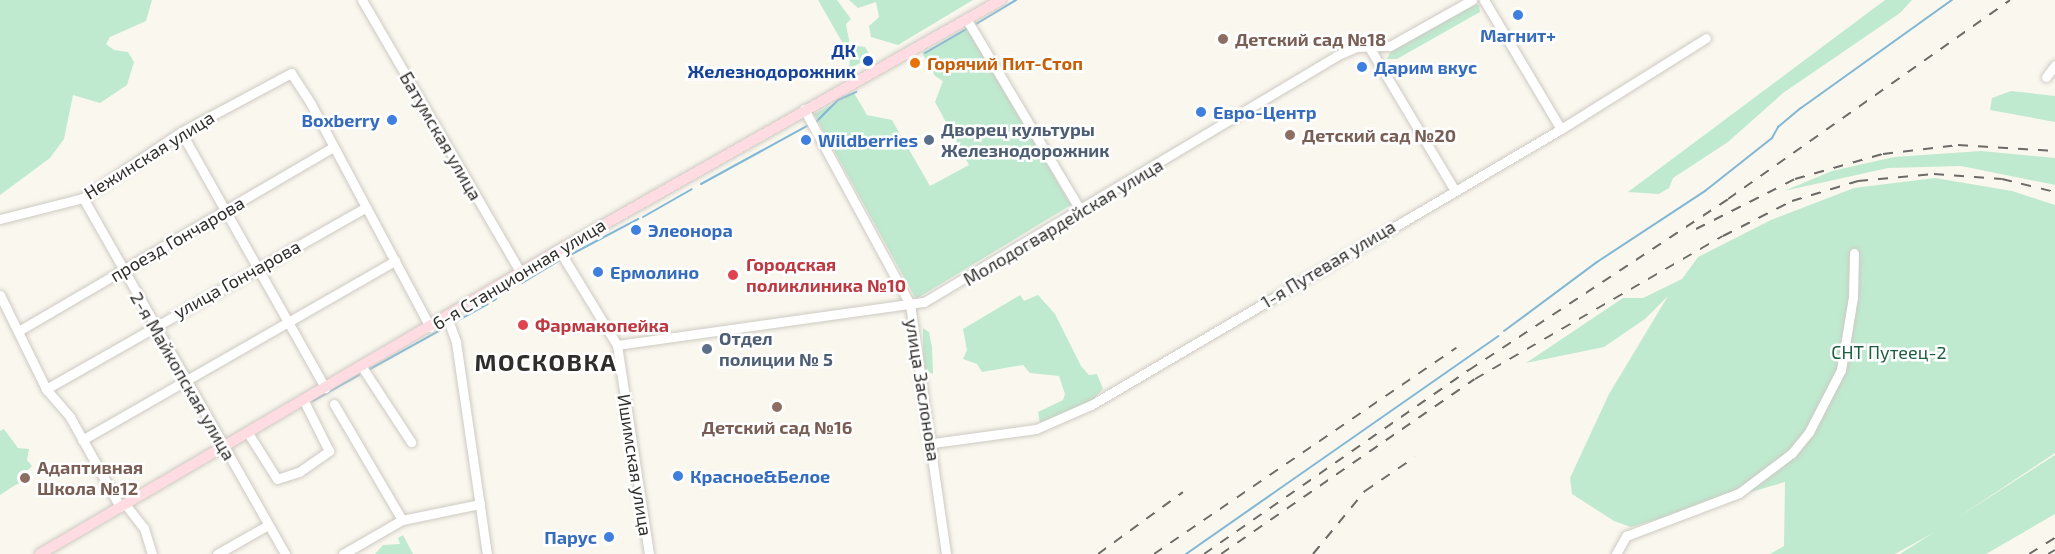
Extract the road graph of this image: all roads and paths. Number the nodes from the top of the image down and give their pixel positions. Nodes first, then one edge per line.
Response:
1 (362, 0) edge
2 (1001, 0) edge
3 (1472, 0) edge
4 (1484, 0) edge
5 (967, 20) junction
6 (1706, 38) dead end
7 (1369, 47) junction
8 (2055, 66) edge
9 (2046, 77) dead end
10 (804, 109) junction
11 (1561, 129) junction
12 (181, 132) junction
13 (333, 147) junction
14 (1454, 189) junction
15 (82, 198) junction
16 (366, 207) junction
17 (224, 211) junction
18 (1081, 211) junction
19 (0, 219) edge
20 (559, 250) junction
21 (1854, 253) dead end
22 (395, 261) junction
23 (257, 267) junction
24 (122, 271) junction
25 (521, 273) junction
26 (0, 295) edge
27 (910, 304) junction
28 (447, 317) junction
29 (289, 322) junction
30 (153, 325) junction
31 (430, 327) junction
32 (20, 330) junction
33 (617, 345) junction
34 (362, 367) junction
35 (187, 381) junction
36 (325, 388) junction
37 (46, 389) junction
38 (304, 401) junction
39 (334, 404) dead end
40 (248, 433) junction
41 (82, 440) junction
42 (411, 442) dead end
43 (933, 443) junction
44 (224, 447) junction
45 (480, 504) junction
46 (122, 506) junction
47 (402, 520) junction
48 (268, 525) junction
49 (40, 554) edge
50 (152, 554) edge
51 (217, 554) edge
52 (285, 554) edge
53 (343, 554) edge
54 (487, 554) edge
55 (649, 554) edge
56 (946, 554) edge
57 (1616, 554) edge

1 - 25 street, Батумская улица
2 - 5 main road, 6-я Станционная улица
3 - 7 street, Молодогвардейская улица
4 - 11 street
5 - 10 main road, 6-я Станционная улица
5 - 18 street
6 - 11 street, 1-я Путевая улица
7 - 14 street
7 - 18 street, Молодогвардейская улица
8 - 9 street
10 - 20 main road, 6-я Станционная улица
10 - 27 street, улица Заслонова
11 - 14 street, 1-я Путевая улица
12 - 13 street, Нежинская улица
12 - 15 street, Нежинская улица
12 - 17 street
13 - 16 street
13 - 17 street, проезд Гончарова
14 - 43 street, 1-я Путевая улица
15 - 19 street, Нежинская улица
15 - 24 street, 2-я Майкопская улица
16 - 22 street
16 - 23 street, улица Гончарова
17 - 23 street
17 - 24 street, проезд Гончарова
18 - 27 street, Молодогвардейская улица
20 - 25 main road, 6-я Станционная улица
20 - 33 street, Ишимская улица
21 - 57 street
22 - 29 street
22 - 31 street
23 - 29 street
23 - 30 street, улица Гончарова
24 - 30 street, 2-я Майкопская улица
24 - 32 street, проезд Гончарова
25 - 28 main road, 6-я Станционная улица
26 - 32 street
27 - 33 street, Молодогвардейская улица
27 - 43 street, улица Заслонова
28 - 31 main road, 6-я Станционная улица
28 - 45 street
29 - 35 street
29 - 36 street
30 - 35 street, 2-я Майкопская улица
30 - 37 street, улица Гончарова
31 - 34 main road, 6-я Станционная улица
32 - 37 street
33 - 55 street, Ишимская улица
34 - 36 main road, 6-я Станционная улица
34 - 42 street
35 - 41 street
35 - 44 street, 2-я Майкопская улица
36 - 38 main road, 6-я Станционная улица
37 - 41 street
38 - 40 main road, 6-я Станционная улица
38 - 40 street
39 - 47 street
40 - 44 main road, 6-я Станционная улица
41 - 46 street
43 - 56 street, улица Заслонова
44 - 46 main road, 6-я Станционная улица
44 - 48 street, 2-я Майкопская улица
45 - 47 street
45 - 54 street
46 - 49 main road, 6-я Станционная улица
46 - 50 street
47 - 53 street
48 - 51 street
48 - 52 street, 2-я Майкопская улица

